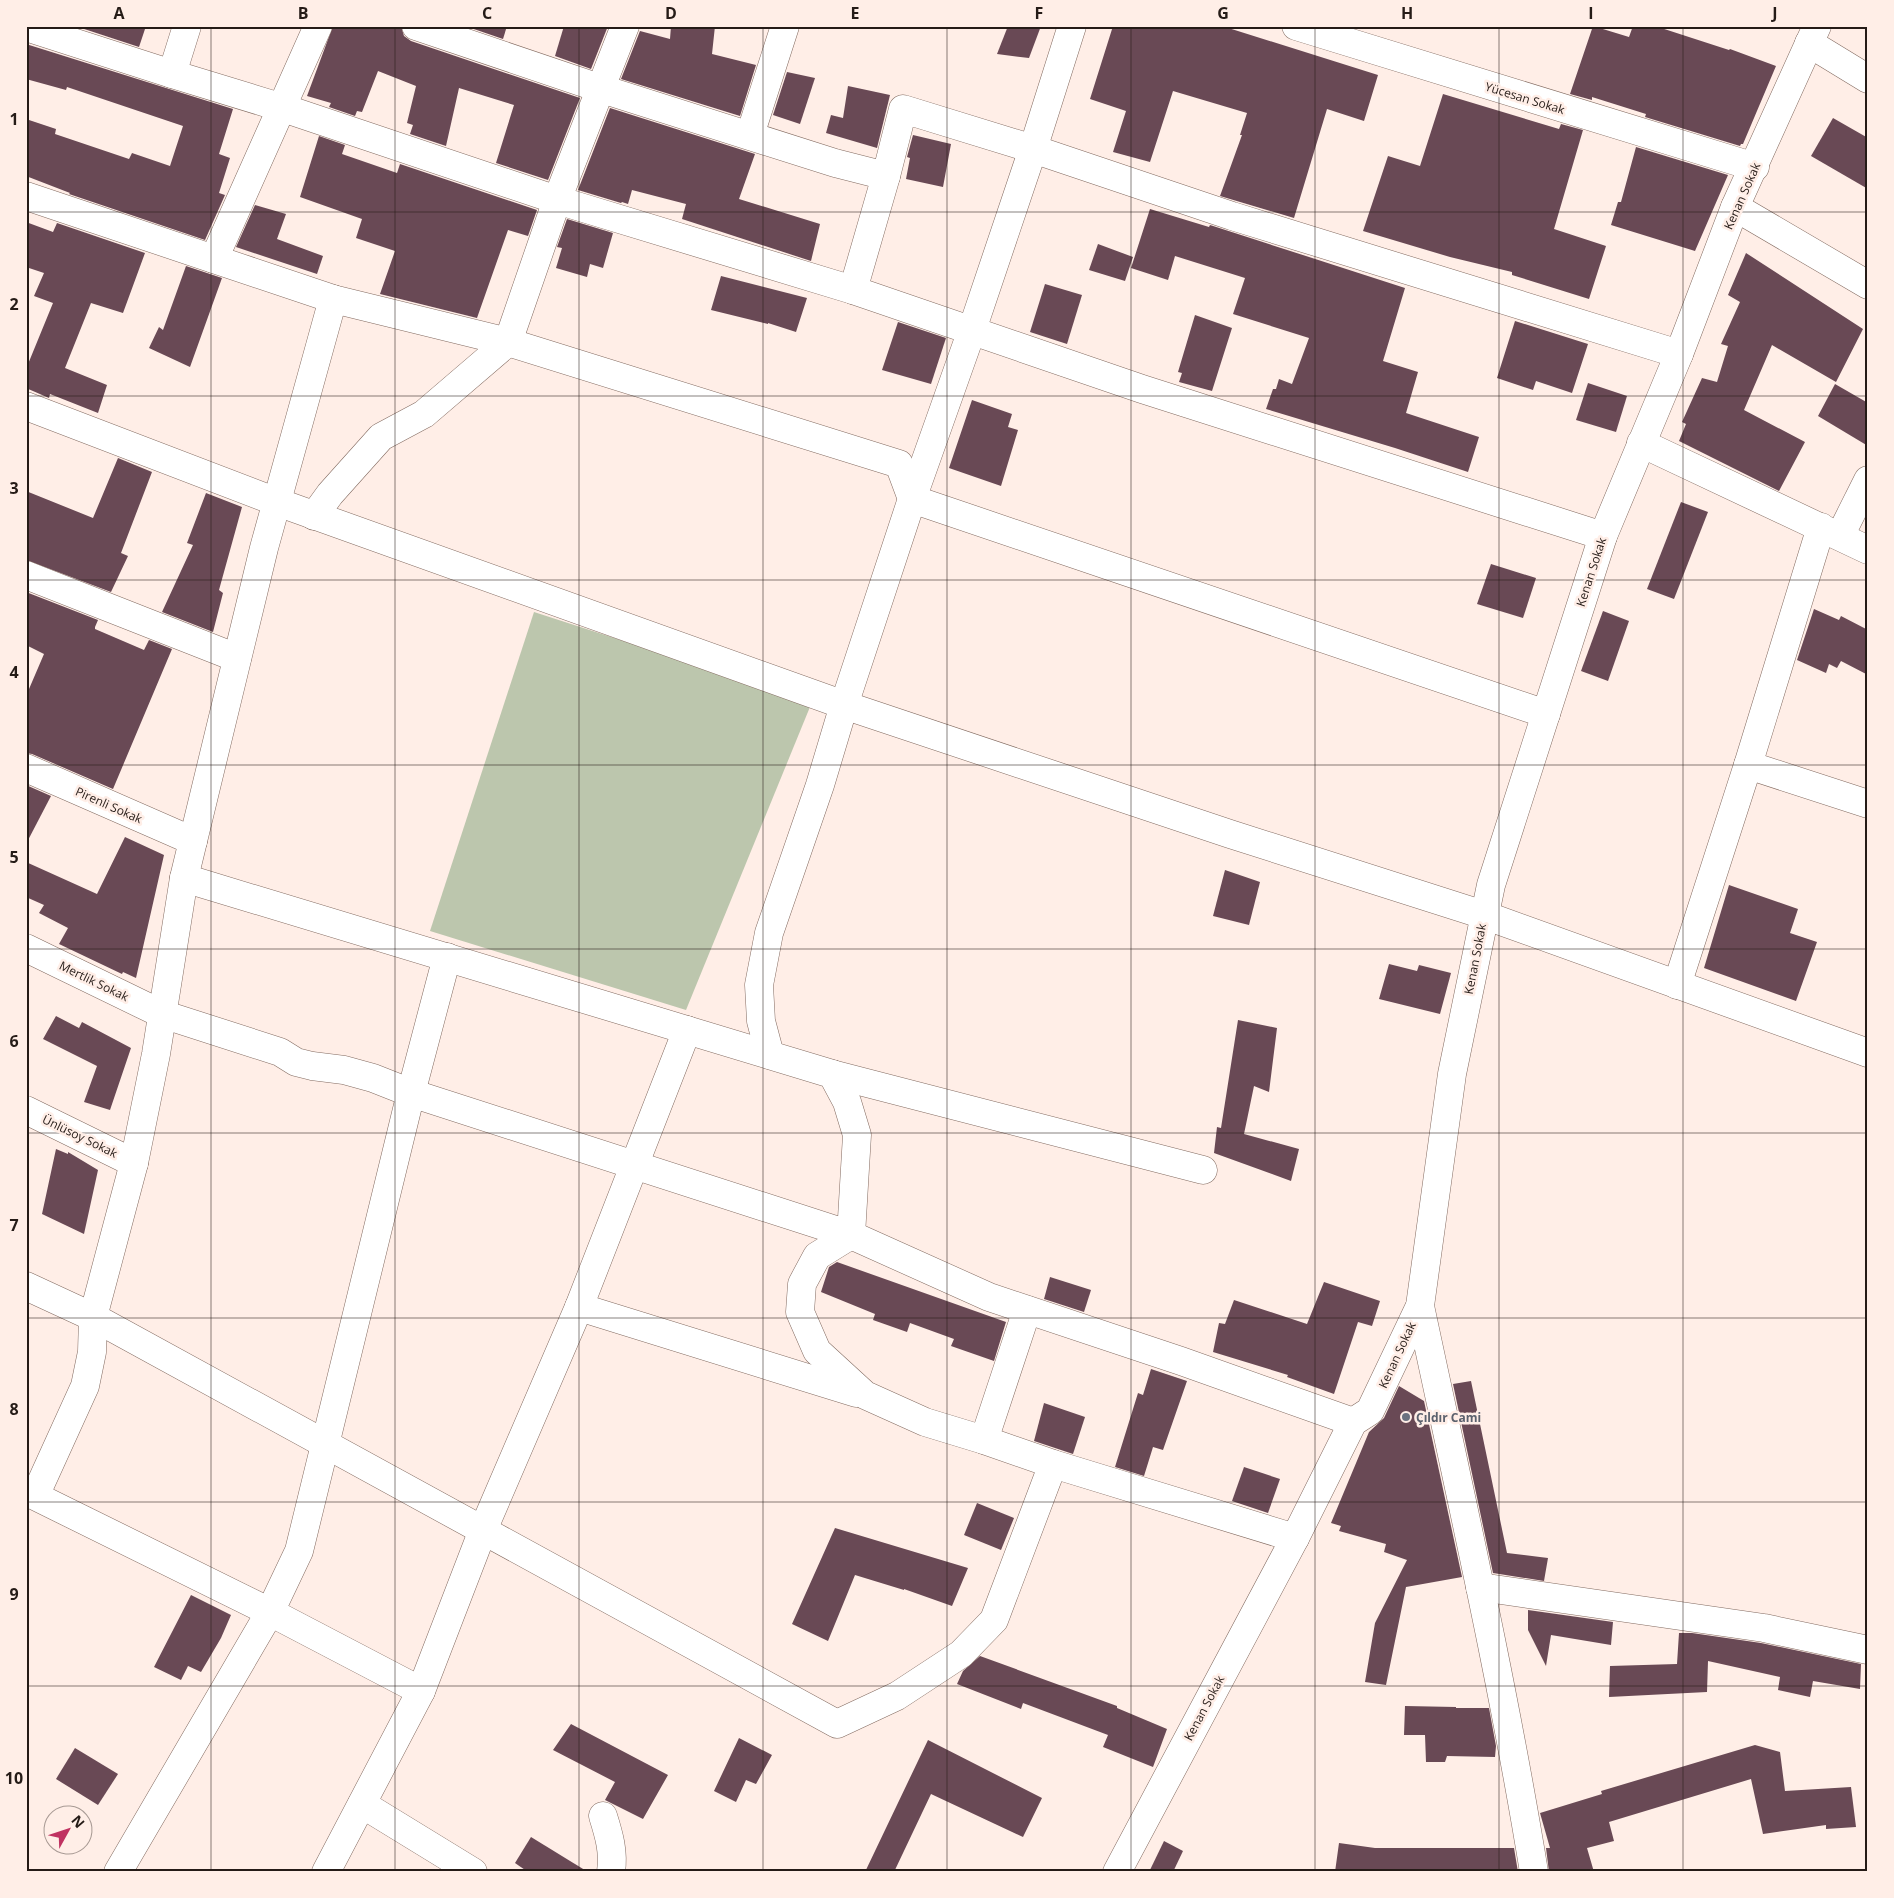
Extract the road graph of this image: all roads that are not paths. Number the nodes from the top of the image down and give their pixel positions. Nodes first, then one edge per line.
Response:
1 (26, 26) edge
2 (187, 26) edge
3 (318, 26) edge
4 (416, 26) edge
5 (625, 26) edge
6 (785, 26) edge
7 (1072, 26) edge
8 (1296, 26) edge
9 (1813, 35) edge
10 (172, 74) junction
11 (1868, 79) edge
12 (602, 89) junction
13 (283, 108) junction
14 (750, 135) junction
15 (1033, 149) junction
16 (1754, 168) junction
17 (886, 176) junction
18 (26, 196) edge
19 (557, 200) junction
20 (1735, 207) junction
21 (214, 259) junction
22 (1868, 285) edge
23 (853, 290) junction
24 (333, 299) junction
25 (972, 330) junction
26 (508, 342) junction
27 (1679, 354) junction
28 (26, 406) edge
29 (1641, 443) junction
30 (1868, 480) edge
31 (912, 499) junction
32 (277, 502) junction
33 (314, 516) junction
34 (1830, 532) junction
35 (1603, 536) junction
36 (1868, 550) edge
37 (26, 575) edge
38 (237, 658) junction
39 (844, 705) junction
40 (1546, 714) junction
41 (1748, 765) junction
42 (26, 768) edge
43 (1868, 804) edge
44 (192, 842) junction
45 (184, 878) junction
46 (1484, 915) junction
47 (26, 948) edge
48 (446, 957) junction
49 (1677, 985) junction
50 (162, 1014) junction
51 (687, 1030) junction
52 (1868, 1053) edge
53 (770, 1055) junction
54 (832, 1074) junction
55 (411, 1093) junction
56 (26, 1110) edge
57 (134, 1163) junction
58 (633, 1164) junction
59 (1203, 1170) dead end
60 (850, 1235) junction
61 (26, 1286) edge
62 (1420, 1306) junction
63 (578, 1307) junction
64 (1027, 1310) junction
65 (93, 1317) junction
66 (864, 1395) junction
67 (1353, 1422) junction
68 (984, 1440) junction
69 (325, 1444) junction
70 (1052, 1464) junction
71 (30, 1494) edge
72 (483, 1530) junction
73 (1295, 1538) junction
74 (1480, 1587) junction
75 (270, 1612) junction
76 (1868, 1650) edge
77 (421, 1691) junction
78 (362, 1804) junction
79 (603, 1816) dead end
80 (118, 1872) edge
81 (326, 1872) edge
82 (473, 1872) edge
83 (611, 1872) edge
84 (1117, 1872) edge
85 (1534, 1872) edge

1 - 10 street
2 - 10 street
3 - 13 street
4 - 12 street
5 - 12 street
6 - 14 street
7 - 15 street
8 - 16 street, Yücesan Sokak
9 - 11 street
9 - 16 street, Kenan Sokak
10 - 13 street
12 - 14 street
12 - 19 street
13 - 19 street
13 - 21 street
14 - 17 street
15 - 17 street
15 - 25 street
15 - 27 street
16 - 20 street, Kenan Sokak
17 - 23 street
18 - 21 street
19 - 23 street
19 - 26 street
20 - 22 street
20 - 27 street, Kenan Sokak
21 - 24 street
23 - 25 street
24 - 26 street
24 - 32 street
25 - 31 street
25 - 35 street
26 - 31 street
26 - 33 street
27 - 29 street, Kenan Sokak
28 - 32 street
29 - 34 street
29 - 35 street, Kenan Sokak
30 - 34 street
31 - 39 street
31 - 40 street
32 - 33 street
32 - 38 street
33 - 39 street
34 - 36 street
34 - 41 street
35 - 40 street, Kenan Sokak
37 - 38 street
38 - 44 street
39 - 46 street
39 - 53 street
40 - 46 street, Kenan Sokak
41 - 43 street
41 - 49 street
42 - 44 street, Pirenli Sokak
44 - 45 street
45 - 48 street
45 - 50 street
46 - 49 street
46 - 62 street, Kenan Sokak
47 - 50 street, Mertlik Sokak
48 - 51 street
48 - 55 street
49 - 52 street
50 - 55 street, Mertlik Sokak
50 - 57 street
51 - 53 street
51 - 58 street
53 - 54 street
54 - 59 street
54 - 60 street
55 - 58 street, Mertlik Sokak
55 - 69 street
56 - 57 street, Ünlüsoy Sokak
57 - 65 street
58 - 60 street, Mertlik Sokak
58 - 63 street
60 - 64 street, Mertlik Sokak
60 - 66 street
61 - 65 street
62 - 67 street, Kenan Sokak
62 - 74 street
63 - 66 street
63 - 72 street
64 - 67 street, Mertlik Sokak
64 - 68 street
65 - 69 street
65 - 71 street
66 - 68 street
67 - 73 street, Kenan Sokak
68 - 70 street
69 - 72 street
69 - 75 street
70 - 72 street
70 - 73 street
71 - 75 street
72 - 77 street
73 - 84 street, Kenan Sokak
74 - 76 street
74 - 85 street
75 - 77 street
75 - 80 street
77 - 78 street
78 - 81 street
78 - 82 street
79 - 83 street

